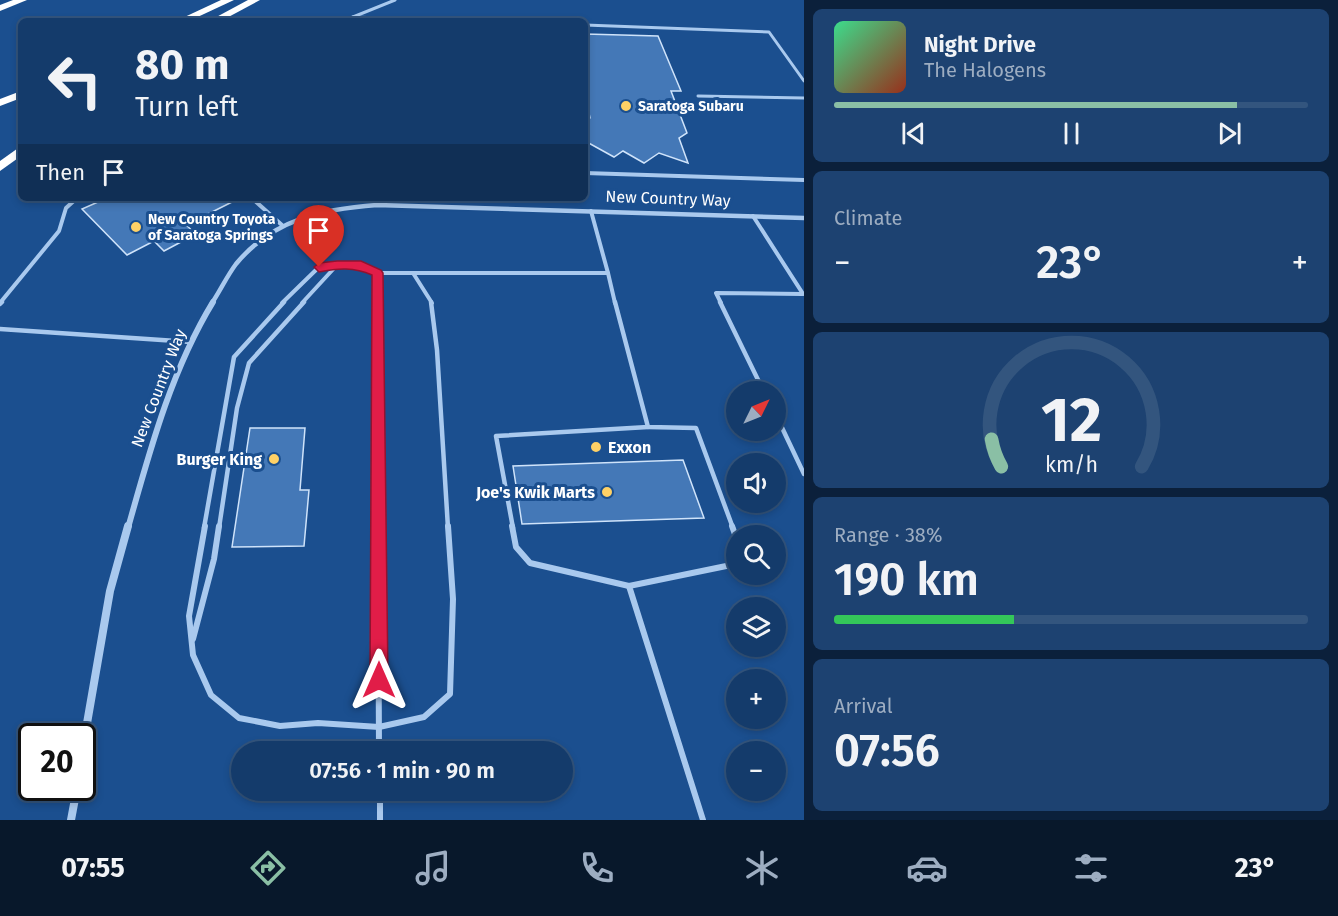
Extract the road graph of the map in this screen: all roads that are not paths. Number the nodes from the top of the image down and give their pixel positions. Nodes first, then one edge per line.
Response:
1 (22, 0) edge
2 (229, 0) edge
3 (255, 0) edge
4 (395, 0) edge
5 (0, 8) edge
6 (353, 17) joint
7 (188, 18) edge
8 (220, 18) edge
9 (381, 18) edge
10 (588, 25) edge
11 (804, 81) edge
12 (18, 95) edge
13 (698, 96) dead end
14 (804, 98) edge
15 (0, 103) edge
16 (18, 153) edge
17 (0, 168) edge
18 (588, 172) edge
19 (804, 180) edge
20 (74, 201) edge
21 (255, 201) edge
22 (591, 211) junction
23 (753, 216) junction
24 (804, 218) edge
25 (283, 226) junction
26 (337, 265) junction
27 (377, 273) junction
28 (413, 273) junction
29 (609, 273) junction
30 (803, 294) edge
31 (0, 304) edge
32 (0, 329) edge
33 (191, 342) junction
34 (759, 381) edge
35 (648, 427) junction
36 (786, 436) edge
37 (804, 474) edge
38 (732, 525) edge
39 (726, 566) edge
40 (629, 586) junction
41 (192, 643) junction
42 (87, 723) edge
43 (379, 728) junction
44 (380, 741) edge
45 (74, 801) edge
46 (380, 801) edge
47 (71, 820) edge
48 (380, 820) edge
49 (703, 820) edge

1 - 5 highway
2 - 7 highway
3 - 8 highway
4 - 6 lane
6 - 9 lane
10 - 11 lane
12 - 15 highway
13 - 14 lane
16 - 17 highway
18 - 19 lane
20 - 31 lane
21 - 25 lane
22 - 23 street, New Country Way
22 - 25 street, New Country Way
22 - 29 lane
23 - 24 street, New Country Way
23 - 30 lane
25 - 33 street, New Country Way
26 - 27 lane
26 - 41 lane
26 - 41 lane
27 - 28 lane
27 - 43 lane
28 - 29 lane
28 - 43 lane
29 - 35 lane
30 - 34 lane
32 - 33 lane
33 - 42 street, New Country Way
35 - 38 lane
35 - 40 lane
36 - 37 lane
39 - 40 lane
40 - 49 lane
41 - 43 lane
43 - 44 lane
45 - 47 street
46 - 48 lane

